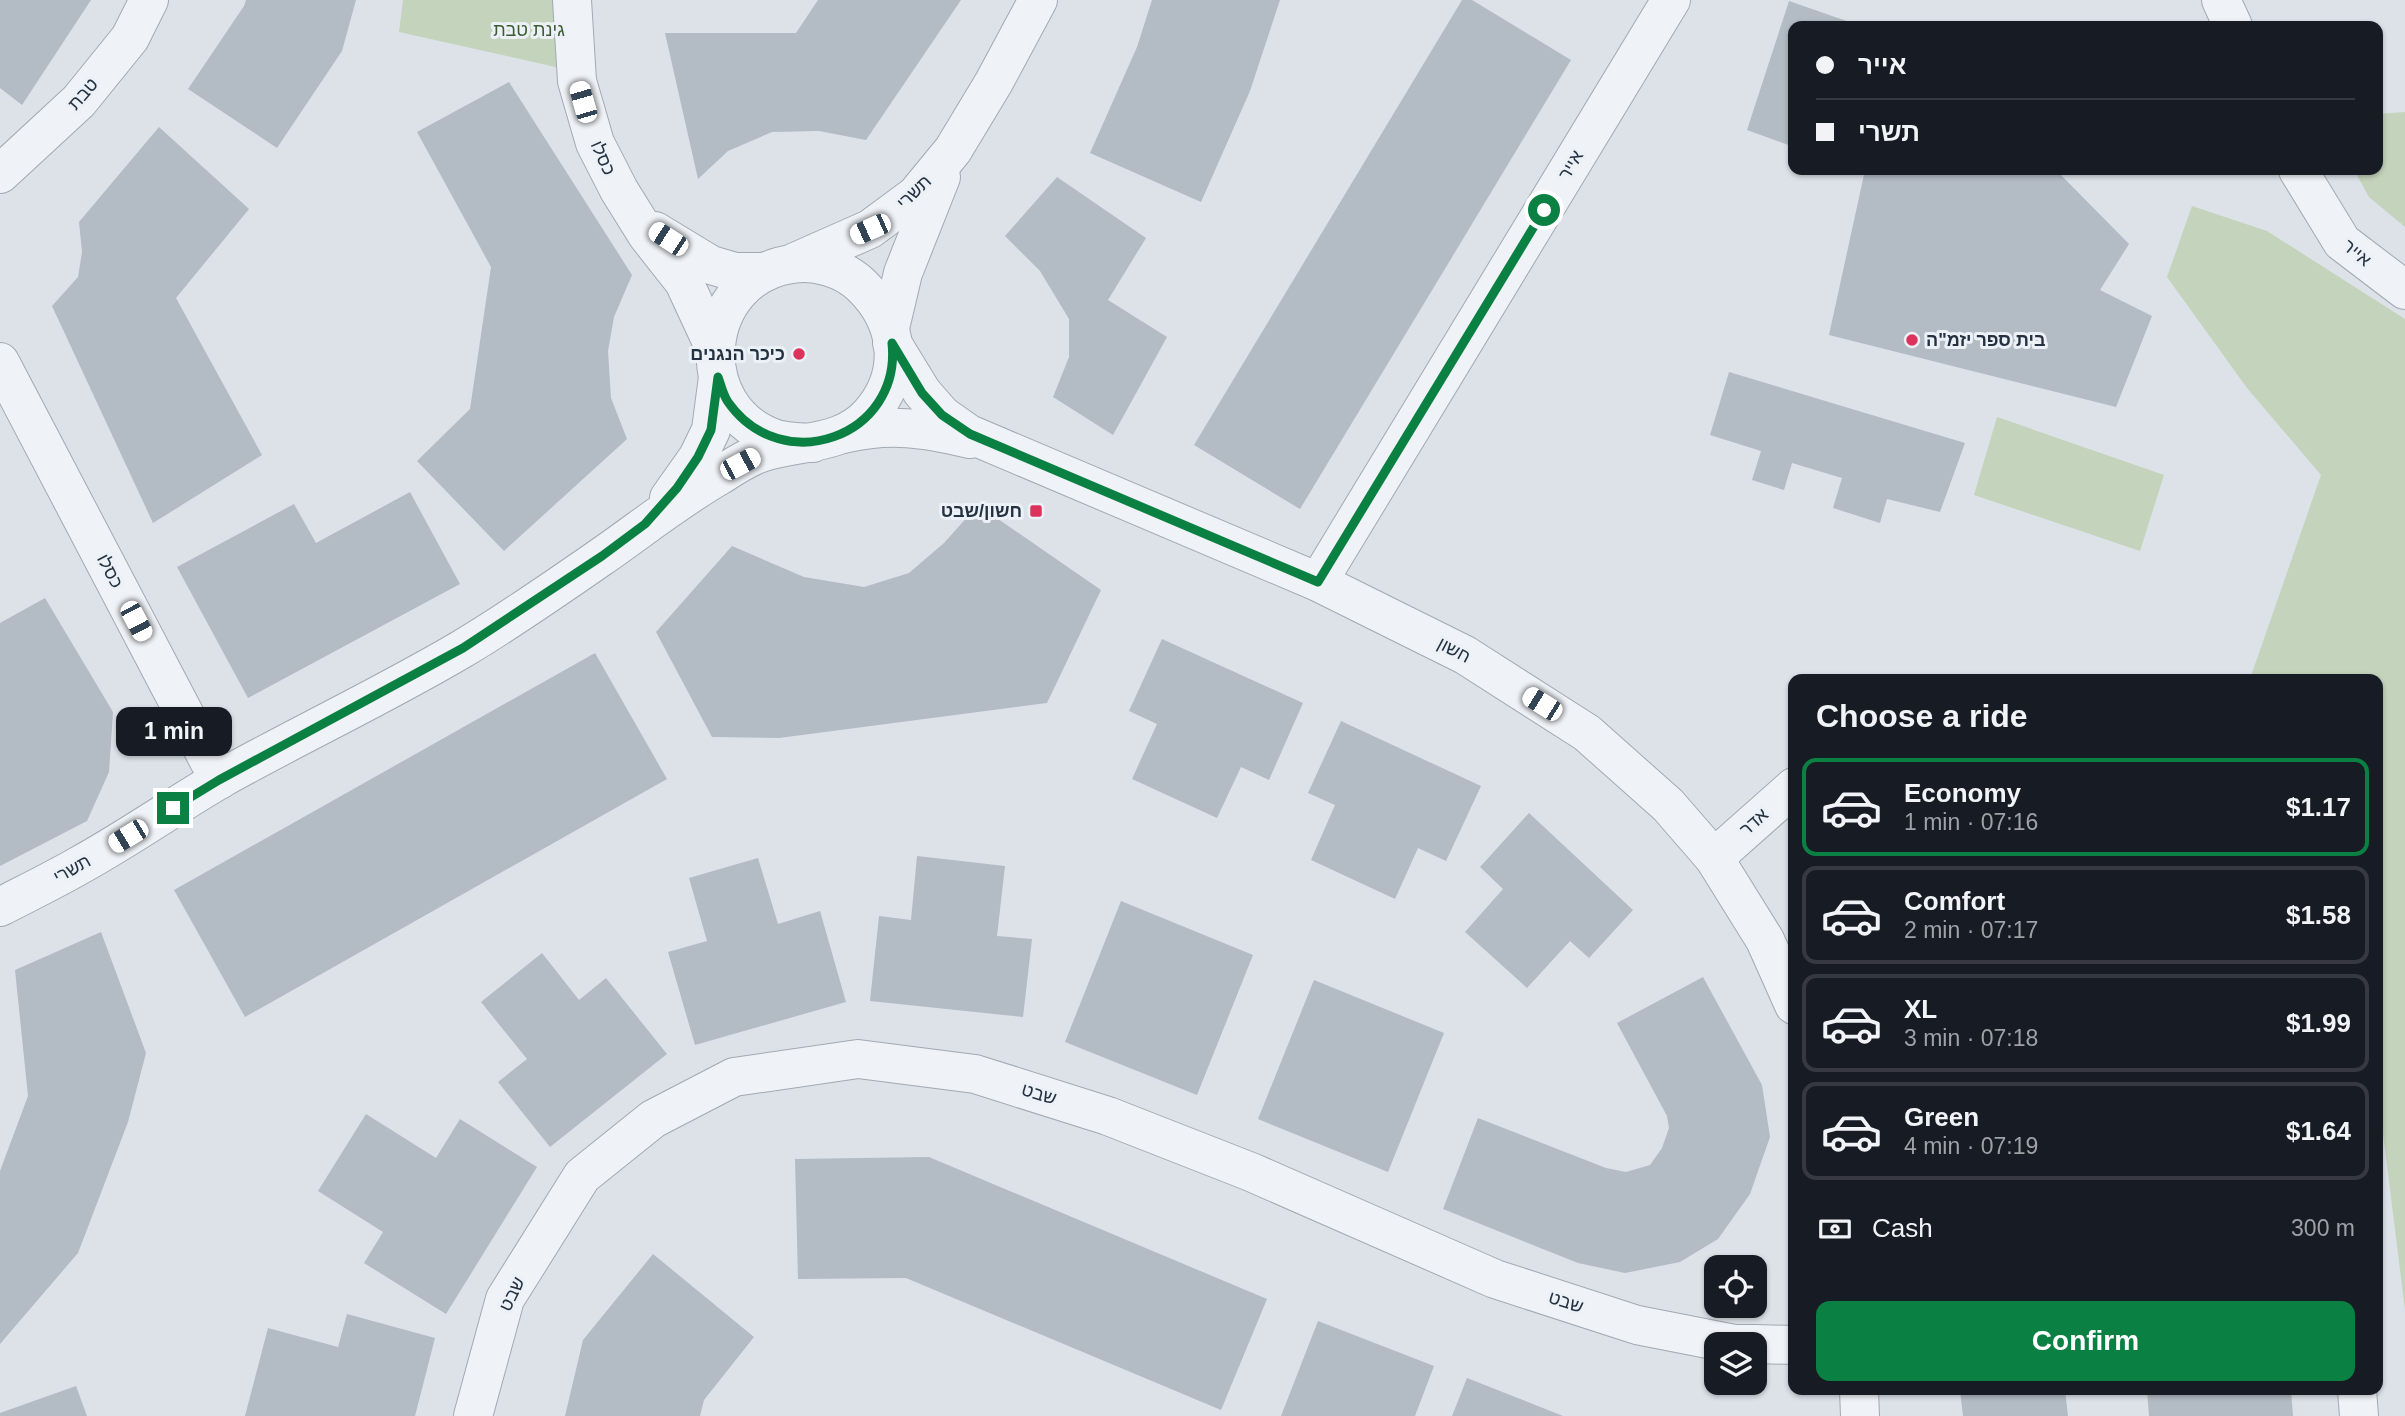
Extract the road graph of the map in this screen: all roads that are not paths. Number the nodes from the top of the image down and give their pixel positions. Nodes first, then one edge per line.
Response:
1 (149, 0) edge
2 (572, 0) edge
3 (1038, 0) edge
4 (1671, 0) edge
5 (2221, 0) edge
6 (2231, 21) edge
7 (953, 150) junction
8 (0, 174) edge
9 (2301, 175) edge
10 (619, 190) junction
11 (778, 267) junction
12 (2405, 290) edge
13 (891, 336) junction
14 (0, 362) edge
15 (717, 363) junction
16 (822, 440) junction
17 (996, 445) junction
18 (645, 524) junction
19 (1318, 582) junction
20 (219, 780) junction
21 (1788, 792) edge
22 (1714, 858) junction
23 (0, 907) edge
24 (1788, 992) edge
25 (1704, 1338) edge
26 (1767, 1344) edge
27 (1788, 1345) edge
28 (1858, 1395) edge
29 (2357, 1395) edge
30 (473, 1416) edge
31 (1860, 1416) edge
32 (2359, 1416) edge

1 - 8 street, טבת
2 - 10 street, כסלו
3 - 7 street, תשרי
4 - 19 street, אייר
5 - 6 street
7 - 11 street, תשרי
7 - 13 street, תשרי
9 - 12 street, אייר
10 - 11 street, כסלו
10 - 15 street, כסלו
11 - 13 street
11 - 15 street
13 - 16 street
13 - 17 street, חשון
14 - 20 street, כסלו
15 - 16 street
15 - 18 street, תשרי
16 - 17 street, חשון
16 - 18 street, תשרי
17 - 19 street, חשון
18 - 20 street, תשרי
19 - 22 street, חשון
20 - 23 street, תשרי
21 - 22 street, אדר
22 - 24 street, חשון
25 - 30 street, שבט
26 - 27 street, שבט
28 - 31 street
29 - 32 street

